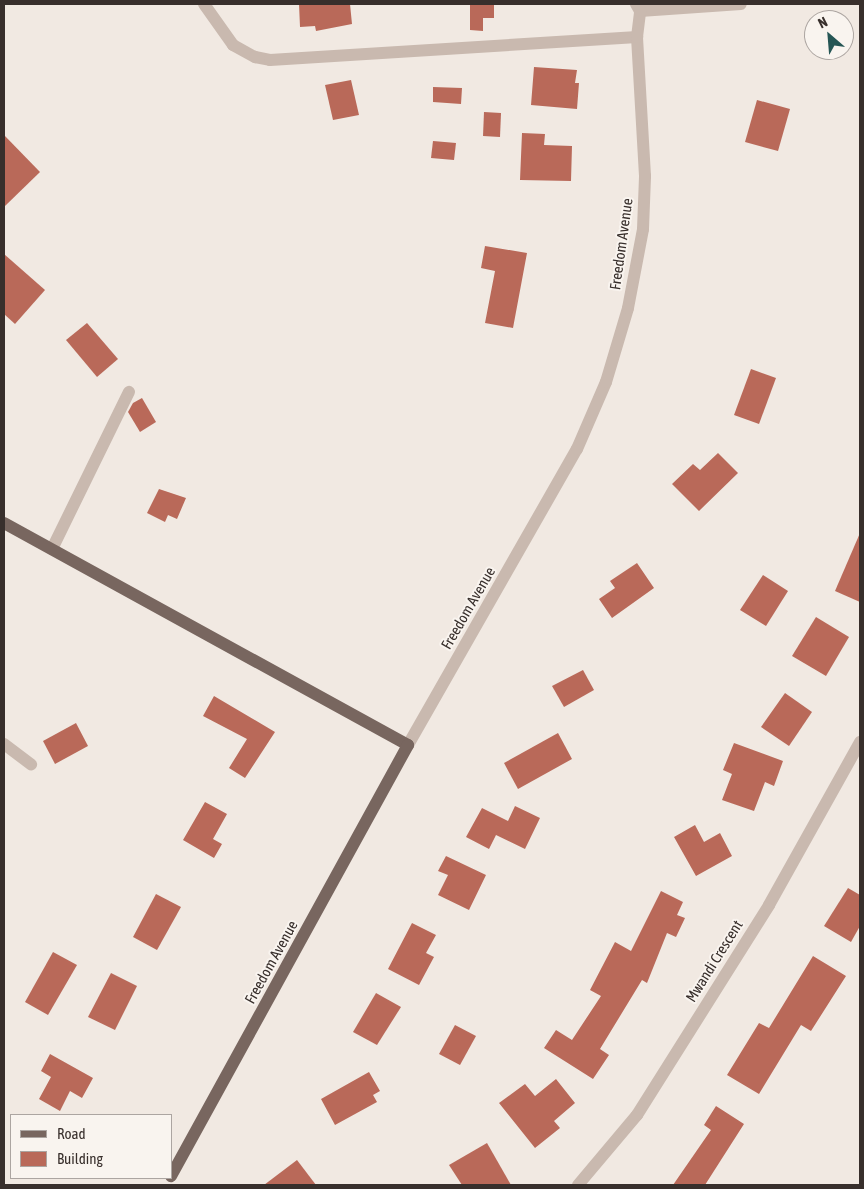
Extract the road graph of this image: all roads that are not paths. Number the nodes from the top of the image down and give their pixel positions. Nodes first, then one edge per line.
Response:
1 (204, 4) edge
2 (741, 4) edge
3 (638, 8) edge
4 (637, 37) junction
5 (129, 392) dead end
6 (4, 523) edge
7 (52, 549) junction
8 (860, 742) edge
9 (4, 744) edge
10 (408, 745) junction
11 (31, 764) dead end
12 (172, 1175) edge
13 (578, 1185) edge

1 - 4 street
2 - 3 street, Freedom Avenue
3 - 4 street, Freedom Avenue
4 - 10 street, Freedom Avenue
5 - 7 street
6 - 7 main road
7 - 10 main road
8 - 13 street, Mwandi Crescent
9 - 11 street
10 - 12 main road, Freedom Avenue

